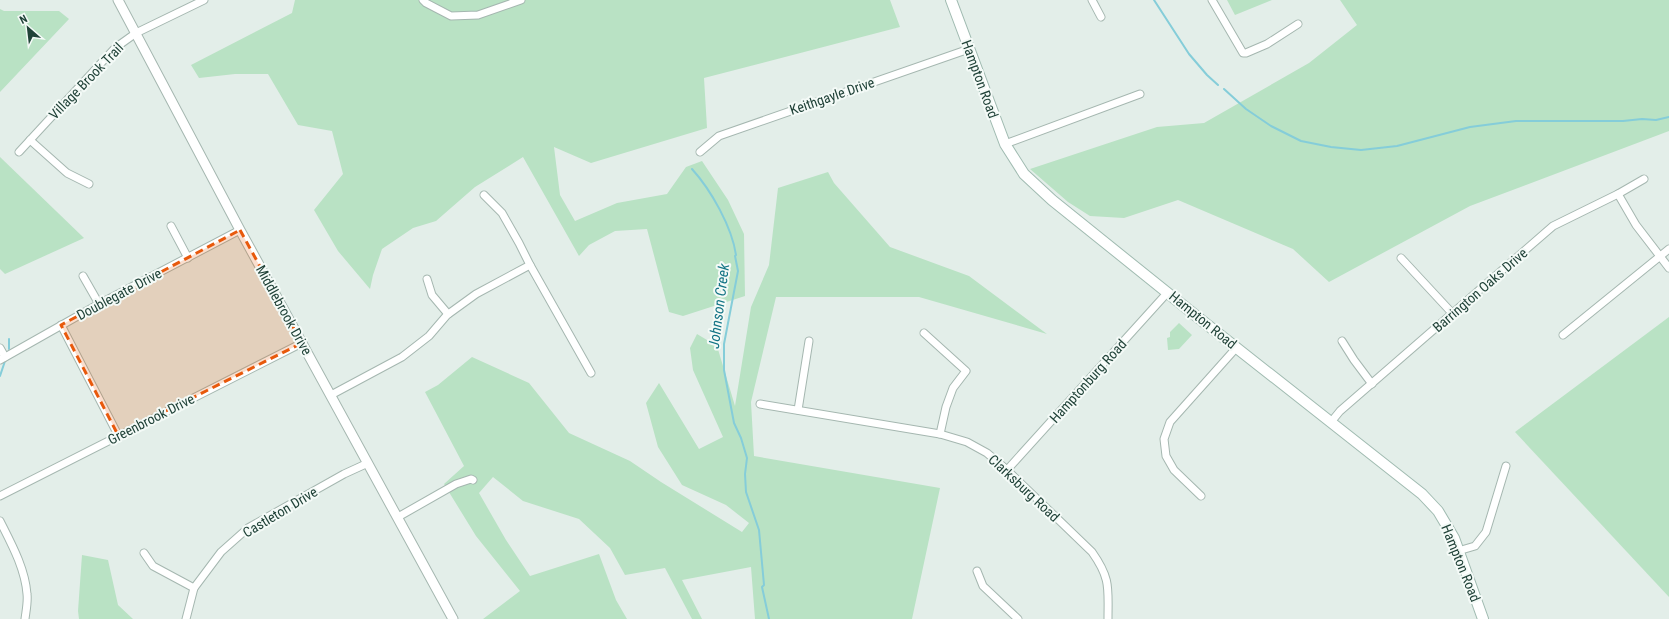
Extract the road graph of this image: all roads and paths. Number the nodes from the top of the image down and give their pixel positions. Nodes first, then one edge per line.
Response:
1 (118, 0) edge
2 (204, 0) edge
3 (423, 0) edge
4 (522, 0) edge
5 (951, 0) edge
6 (1092, 0) edge
7 (1212, 0) edge
8 (1101, 18) dead end
9 (1298, 24) dead end
10 (136, 34) junction
11 (969, 49) junction
12 (1140, 94) dead end
13 (30, 140) junction
14 (1005, 144) junction
15 (20, 152) dead end
16 (700, 152) dead end
17 (1644, 179) dead end
18 (89, 184) dead end
19 (1618, 194) junction
20 (484, 195) dead end
21 (171, 226) dead end
22 (240, 230) junction
23 (1669, 249) edge
24 (1659, 256) junction
25 (188, 258) junction
26 (1401, 258) dead end
27 (530, 265) junction
28 (1669, 268) edge
29 (83, 276) dead end
30 (427, 279) dead end
31 (1168, 292) junction
32 (99, 304) junction
33 (1452, 313) junction
34 (448, 314) junction
35 (61, 325) junction
36 (924, 333) dead end
37 (1563, 335) dead end
38 (809, 341) dead end
39 (1342, 341) dead end
40 (302, 343) junction
41 (0, 348) edge
42 (1237, 348) junction
43 (3, 359) edge
44 (591, 373) dead end
45 (1372, 384) junction
46 (331, 395) junction
47 (760, 404) dead end
48 (798, 410) junction
49 (1331, 422) junction
50 (940, 434) junction
51 (118, 435) junction
52 (368, 463) junction
53 (1506, 466) dead end
54 (1007, 470) junction
55 (473, 480) dead end
56 (0, 496) edge
57 (1201, 496) dead end
58 (398, 517) junction
59 (0, 521) edge
60 (1458, 551) junction
61 (144, 554) dead end
62 (977, 571) dead end
63 (194, 588) junction
64 (25, 619) edge
65 (186, 619) edge
66 (453, 619) edge
67 (1018, 619) edge
68 (1108, 619) edge
69 (1483, 619) edge

1 - 10 street, Middlebrook Drive
2 - 10 street, Village Brook Trail
3 - 4 street
5 - 11 main road, Hampton Road
6 - 8 street
7 - 9 street
10 - 13 street, Village Brook Trail
10 - 22 street, Middlebrook Drive
11 - 14 main road, Hampton Road
11 - 16 street, Keithgayle Drive
12 - 14 street
13 - 15 street, Village Brook Trail
13 - 18 street
14 - 31 main road, Hampton Road
17 - 19 street, Barrington Oaks Drive
19 - 24 street
19 - 33 street, Barrington Oaks Drive
20 - 27 street
21 - 25 street
22 - 25 street, Doublegate Drive
22 - 40 street, Middlebrook Drive
23 - 24 street
24 - 28 street
24 - 37 street
25 - 32 street, Doublegate Drive
26 - 33 street
27 - 34 street
27 - 44 street
29 - 32 street
30 - 34 street
31 - 42 main road, Hampton Road
31 - 54 street, Hamptonburg Road
32 - 35 street, Doublegate Drive
33 - 45 street, Barrington Oaks Drive
34 - 46 street
35 - 43 street, Doublegate Drive
35 - 51 street
36 - 50 street
38 - 48 street
39 - 45 street
40 - 46 street, Middlebrook Drive
40 - 51 street, Greenbrook Drive
41 - 43 street
42 - 49 main road, Hampton Road
42 - 57 street
45 - 49 street, Barrington Oaks Drive
46 - 52 street, Middlebrook Drive
47 - 48 street, Clarksburg Road
48 - 50 street, Clarksburg Road
49 - 60 main road, Hampton Road
50 - 54 street, Clarksburg Road
51 - 56 street, Greenbrook Drive
52 - 58 street, Middlebrook Drive
52 - 63 street, Castleton Drive
53 - 60 street
54 - 68 street, Clarksburg Road
55 - 58 street
58 - 66 street, Middlebrook Drive
59 - 64 street
60 - 69 main road, Hampton Road
61 - 63 street
62 - 67 street
63 - 65 street, Castleton Drive

